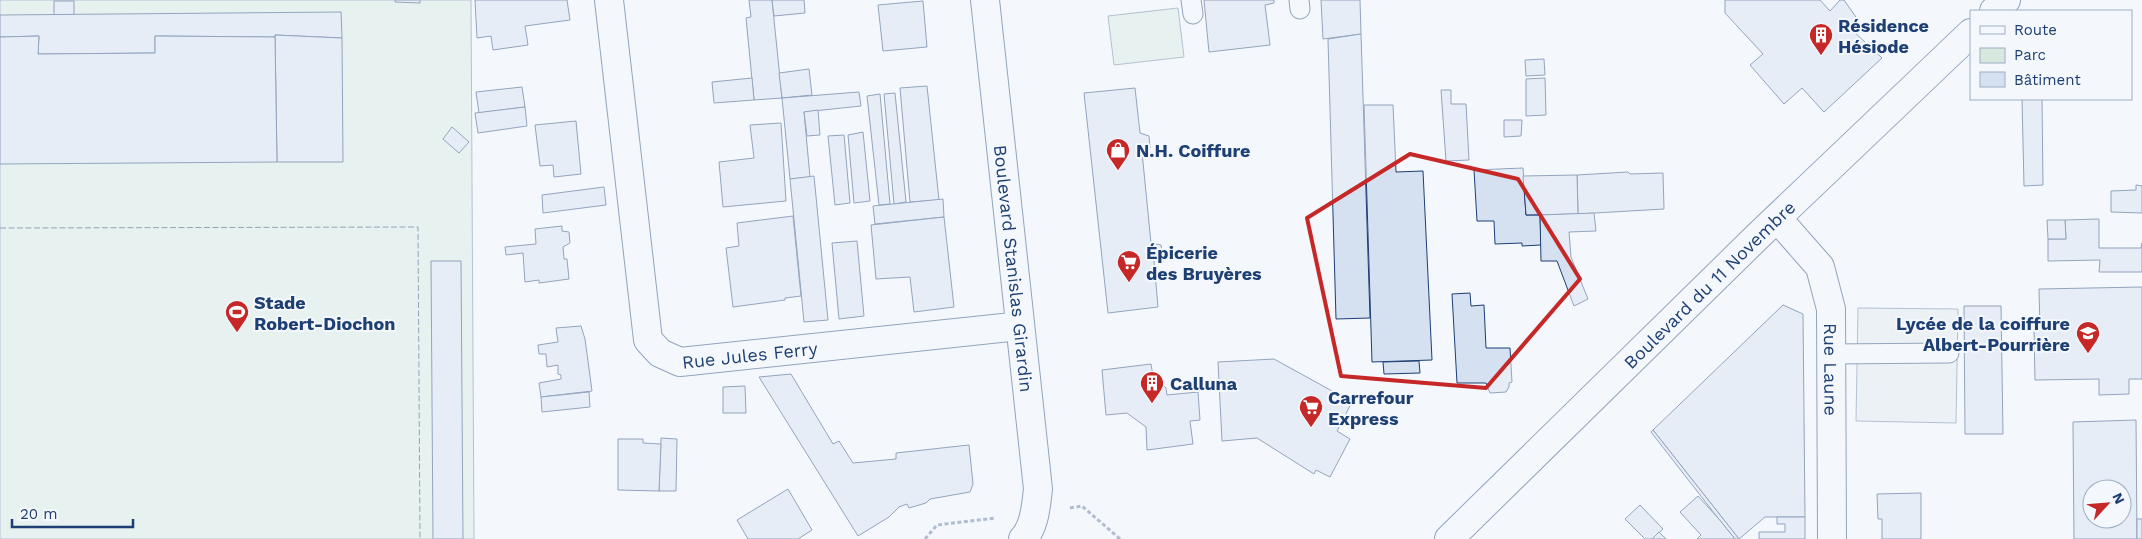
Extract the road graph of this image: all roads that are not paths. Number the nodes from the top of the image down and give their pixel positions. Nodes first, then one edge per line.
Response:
1 (608, 0) edge
2 (985, 0) edge
3 (2006, 0) edge
4 (1995, 10) edge
5 (1970, 34) edge
6 (1777, 218) junction
7 (1020, 326) junction
8 (1949, 353) dead end
9 (1831, 354) junction
10 (1027, 538) edge
11 (1449, 539) edge
12 (1832, 539) edge

1 - 7 main road, Rue Jules Ferry
2 - 7 main road, Boulevard Stanislas Girardin
3 - 4 main road
5 - 6 main road, Boulevard du 11 Novembre
6 - 9 main road, Rue Laune
6 - 11 main road, Boulevard du 11 Novembre
7 - 10 main road, Boulevard Stanislas Girardin
8 - 9 lane
9 - 12 main road, Rue Laune

